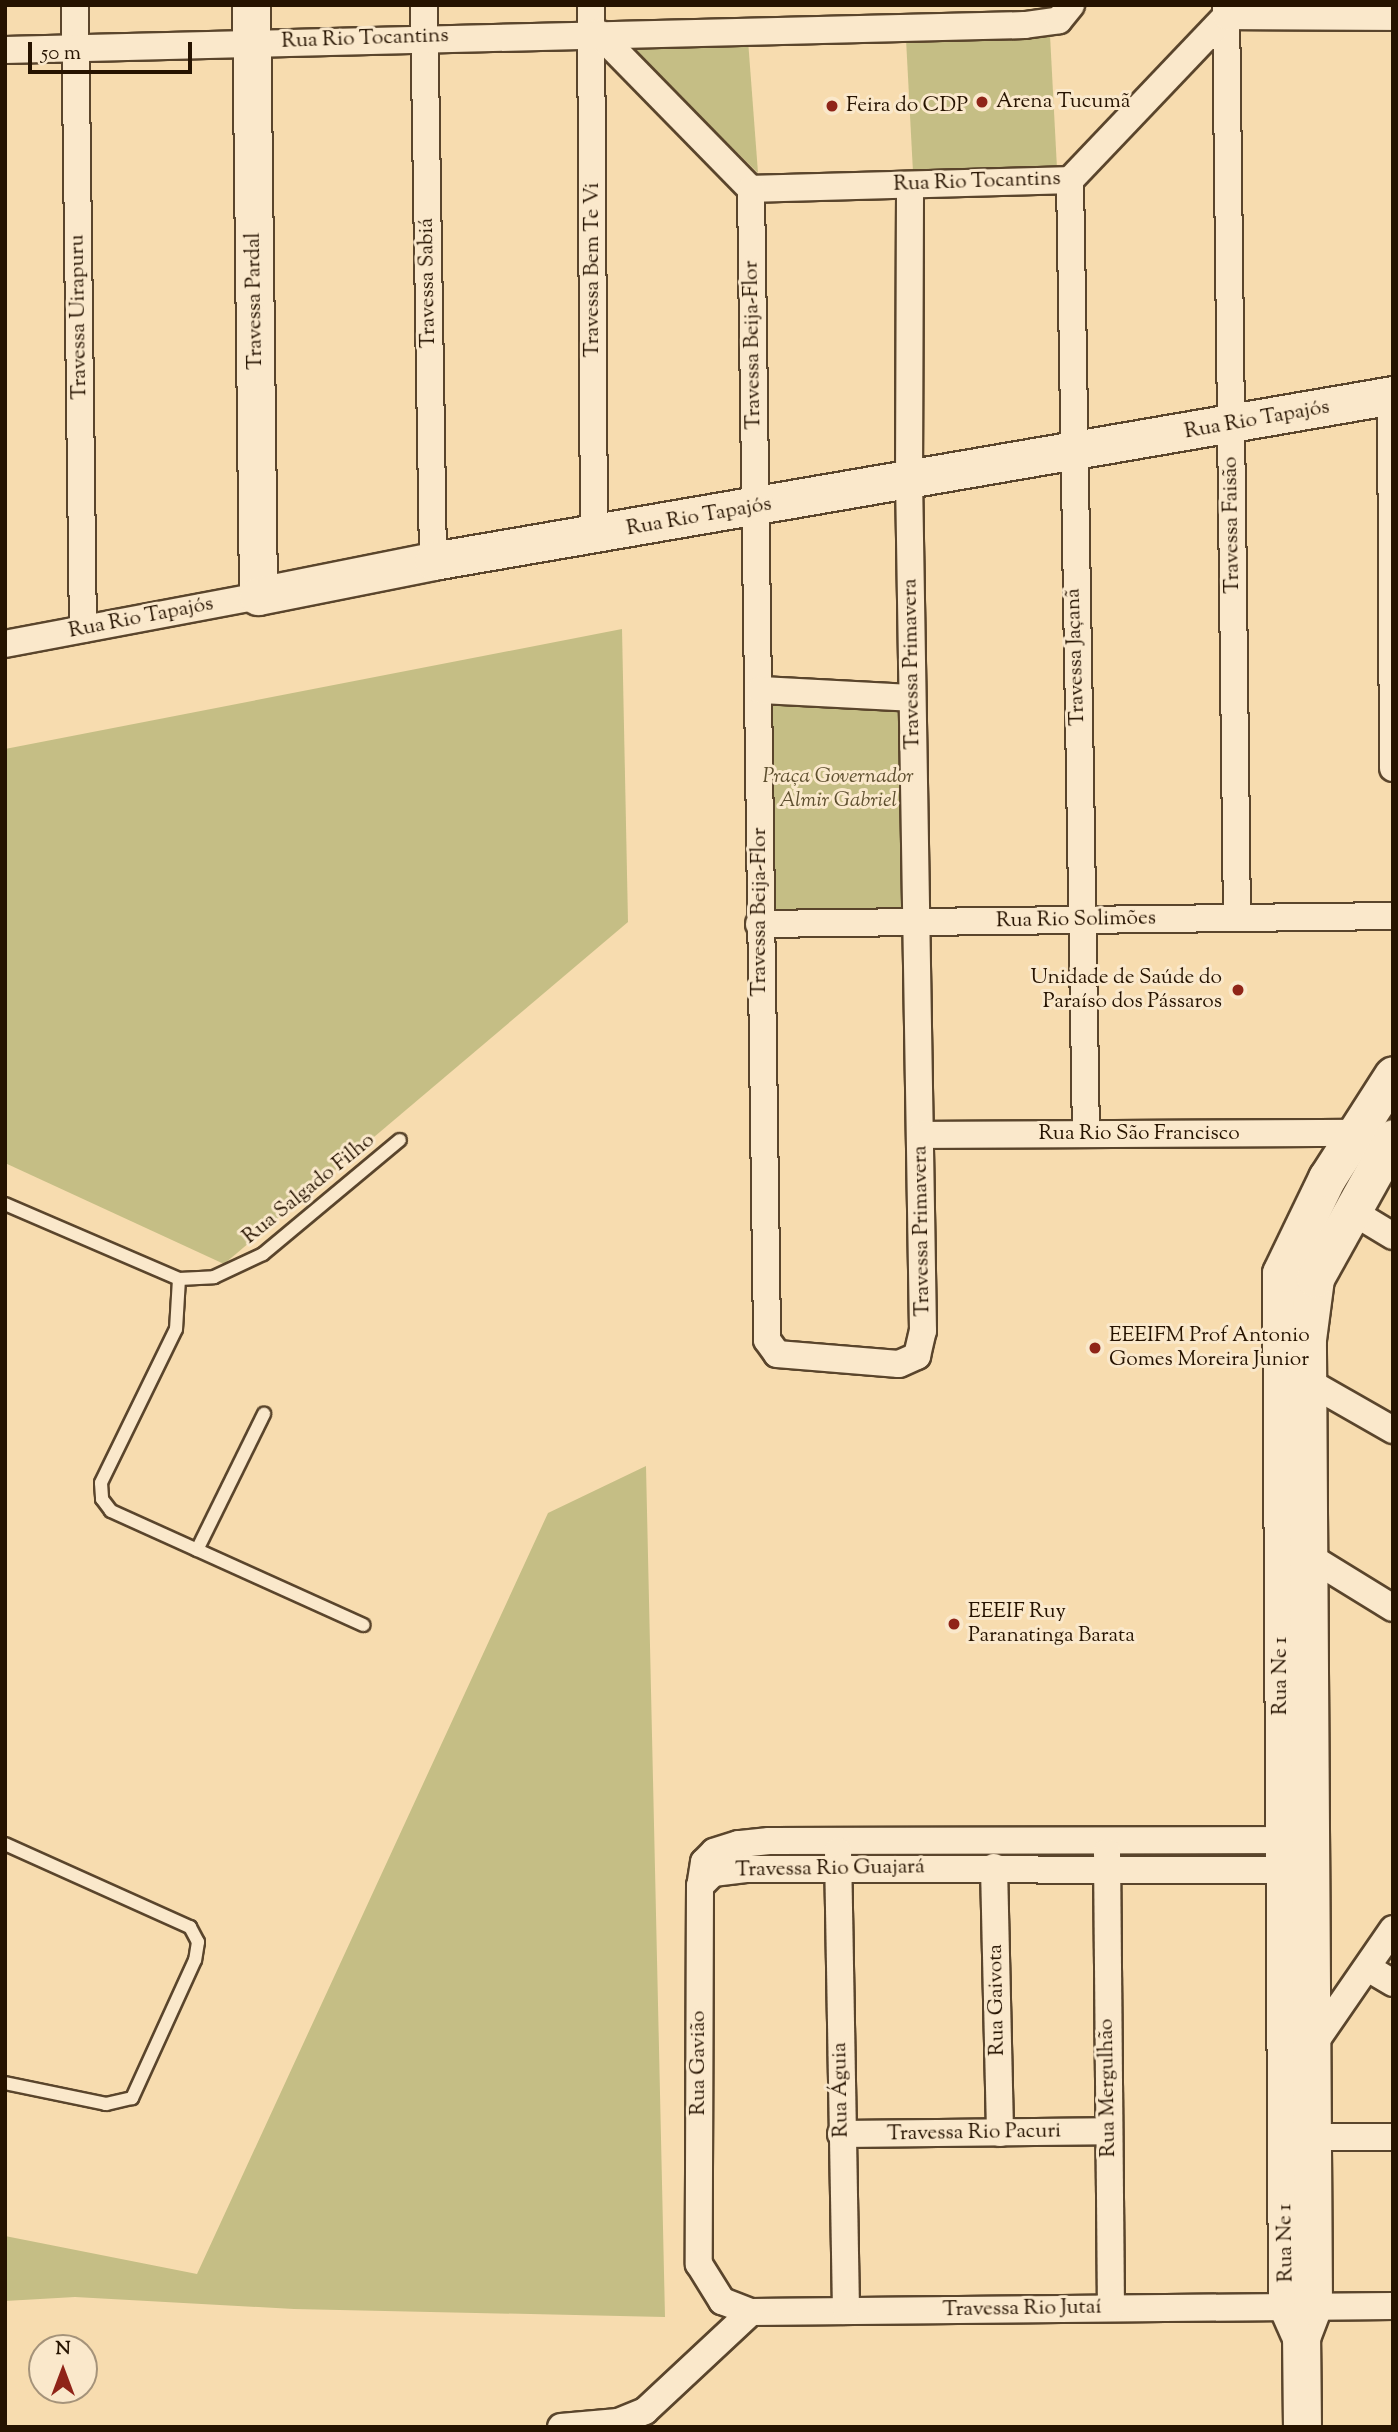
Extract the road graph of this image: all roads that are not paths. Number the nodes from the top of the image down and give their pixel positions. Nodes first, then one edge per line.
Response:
1 (75, 5) edge
2 (251, 5) edge
3 (424, 5) edge
4 (592, 5) edge
5 (1071, 5) edge
6 (1226, 11) edge
7 (1391, 13) edge
8 (911, 16) edge
9 (753, 18) edge
10 (595, 33) junction
11 (425, 38) junction
12 (252, 43) junction
13 (75, 48) junction
14 (5, 50) edge
15 (1070, 180) junction
16 (909, 185) junction
17 (751, 189) junction
18 (1392, 395) edge
19 (1231, 425) junction
20 (1073, 452) junction
21 (909, 481) junction
22 (754, 508) junction
23 (594, 534) junction
24 (433, 561) junction
25 (258, 596) junction
26 (83, 629) junction
27 (5, 644) edge
28 (760, 690) junction
29 (912, 698) junction
30 (1393, 768) edge
31 (1393, 916) edge
32 (1237, 918) junction
33 (1085, 920) junction
34 (918, 922) junction
35 (760, 924) junction
36 (1393, 1075) edge
37 (1357, 1133) junction
38 (1086, 1134) junction
39 (921, 1135) junction
40 (1393, 1138) edge
41 (401, 1140) dead end
42 (1348, 1191) junction
43 (5, 1204) edge
44 (1393, 1236) edge
45 (178, 1279) junction
46 (881, 1363) joint
47 (1307, 1381) junction
48 (264, 1414) dead end
49 (1393, 1430) edge
50 (197, 1550) junction
51 (1310, 1557) junction
52 (1393, 1608) edge
53 (364, 1625) dead end
54 (838, 1840) junction
55 (1107, 1841) junction
56 (5, 1844) edge
57 (1295, 1855) junction
58 (987, 1859) junction
59 (839, 1869) junction
60 (1106, 1869) junction
61 (700, 1886) junction
62 (1393, 1928) edge
63 (1368, 1968) junction
64 (1393, 1983) edge
65 (1312, 2045) junction
66 (5, 2083) edge
67 (1107, 2131) junction
68 (1000, 2133) junction
69 (841, 2134) junction
70 (1313, 2137) junction
71 (1393, 2137) edge
72 (698, 2241) joint
73 (1393, 2306) edge
74 (1111, 2308) junction
75 (846, 2311) junction
76 (751, 2312) junction
77 (1300, 2316) junction
78 (561, 2427) edge
79 (1302, 2427) edge

1 - 13 street, Travessa Uirapuru
2 - 12 street, Travessa Pardal
3 - 11 street, Travessa Sabiá
4 - 10 street, Travessa Bem Te Vi
5 - 8 street, Rua Rio Tocantins
6 - 7 street
6 - 15 street, Rua Rio Tocantins
6 - 19 street, Travessa Faisão
8 - 9 street, Rua Rio Tocantins
9 - 10 street, Rua Rio Tocantins
10 - 11 street, Rua Rio Tocantins
10 - 17 street
10 - 23 street, Travessa Bem Te Vi
11 - 12 street, Rua Rio Tocantins
11 - 24 street, Travessa Sabiá
12 - 13 street, Rua Rio Tocantins
12 - 25 street, Travessa Pardal
13 - 14 street, Rua Rio Tocantins
13 - 26 street, Travessa Uirapuru
15 - 16 street, Rua Rio Tocantins
15 - 20 street, Travessa Jaçanã
16 - 17 street, Rua Rio Tocantins
16 - 21 street, Travessa Primavera
17 - 22 street, Travessa Beija-Flor
18 - 19 street, Rua Rio Tapajós
18 - 30 street
19 - 20 street, Rua Rio Tapajós
19 - 32 street, Travessa Faisão
20 - 21 street, Rua Rio Tapajós
20 - 33 street, Travessa Jaçanã
21 - 22 street, Rua Rio Tapajós
21 - 29 street, Travessa Primavera
22 - 23 street, Rua Rio Tapajós
22 - 28 street, Travessa Beija-Flor
23 - 24 street, Rua Rio Tapajós
24 - 25 street, Rua Rio Tapajós
25 - 26 street, Rua Rio Tapajós
26 - 27 street, Rua Rio Tapajós
28 - 29 street
28 - 35 street, Travessa Beija-Flor
29 - 34 street, Travessa Primavera
31 - 32 street, Rua Rio Solimões
32 - 33 street, Rua Rio Solimões
33 - 34 street, Rua Rio Solimões
33 - 38 street, Travessa Jaçanã
34 - 35 street, Rua Rio Solimões
34 - 39 street, Travessa Primavera
35 - 46 street, Travessa Beija-Flor
36 - 37 street, Rua Ne 1
37 - 38 street, Rua Rio São Francisco
37 - 42 street, Rua Ne 1
38 - 39 street, Rua Rio São Francisco
39 - 46 street, Travessa Primavera
40 - 42 street, Rua Ne 1
41 - 45 lane, Rua Salgado Filho
42 - 44 street
42 - 47 street, Rua Ne 1
42 - 57 street, Rua Ne 1
43 - 45 lane, Rua Salgado Filho
45 - 50 lane
47 - 49 street
47 - 51 street, Rua Ne 1
48 - 50 lane
50 - 53 lane
51 - 52 street
51 - 57 street, Rua Ne 1
54 - 58 street, Travessa Rio Guajará
54 - 59 street, Rua Águia
54 - 61 street, Travessa Rio Guajará
55 - 57 street, Travessa Rio Guajará
55 - 58 street, Travessa Rio Guajará
55 - 60 street, Rua Mergulhão
56 - 66 lane
57 - 60 street, Travessa Rio Guajará
57 - 65 street, Rua Ne 1
57 - 77 street, Rua Ne 1
58 - 59 street, Travessa Rio Guajará
58 - 60 street, Travessa Rio Guajará
58 - 68 street, Rua Gaivota
59 - 61 street, Travessa Rio Guajará
59 - 69 street, Rua Águia
60 - 67 street, Rua Mergulhão
61 - 72 street, Rua Gavião
62 - 63 street
63 - 64 street
63 - 65 street
65 - 70 street, Rua Ne 1
67 - 68 street, Travessa Rio Pacuri
67 - 74 street, Rua Mergulhão
68 - 69 street, Travessa Rio Pacuri
69 - 75 street, Rua Águia
70 - 71 street
70 - 77 street, Rua Ne 1
72 - 76 street, Travessa Rio Jutaí
73 - 77 street, Travessa Rio Jutaí
74 - 75 street, Travessa Rio Jutaí
74 - 77 street, Travessa Rio Jutaí
75 - 76 street, Travessa Rio Jutaí
76 - 78 street
77 - 79 street

